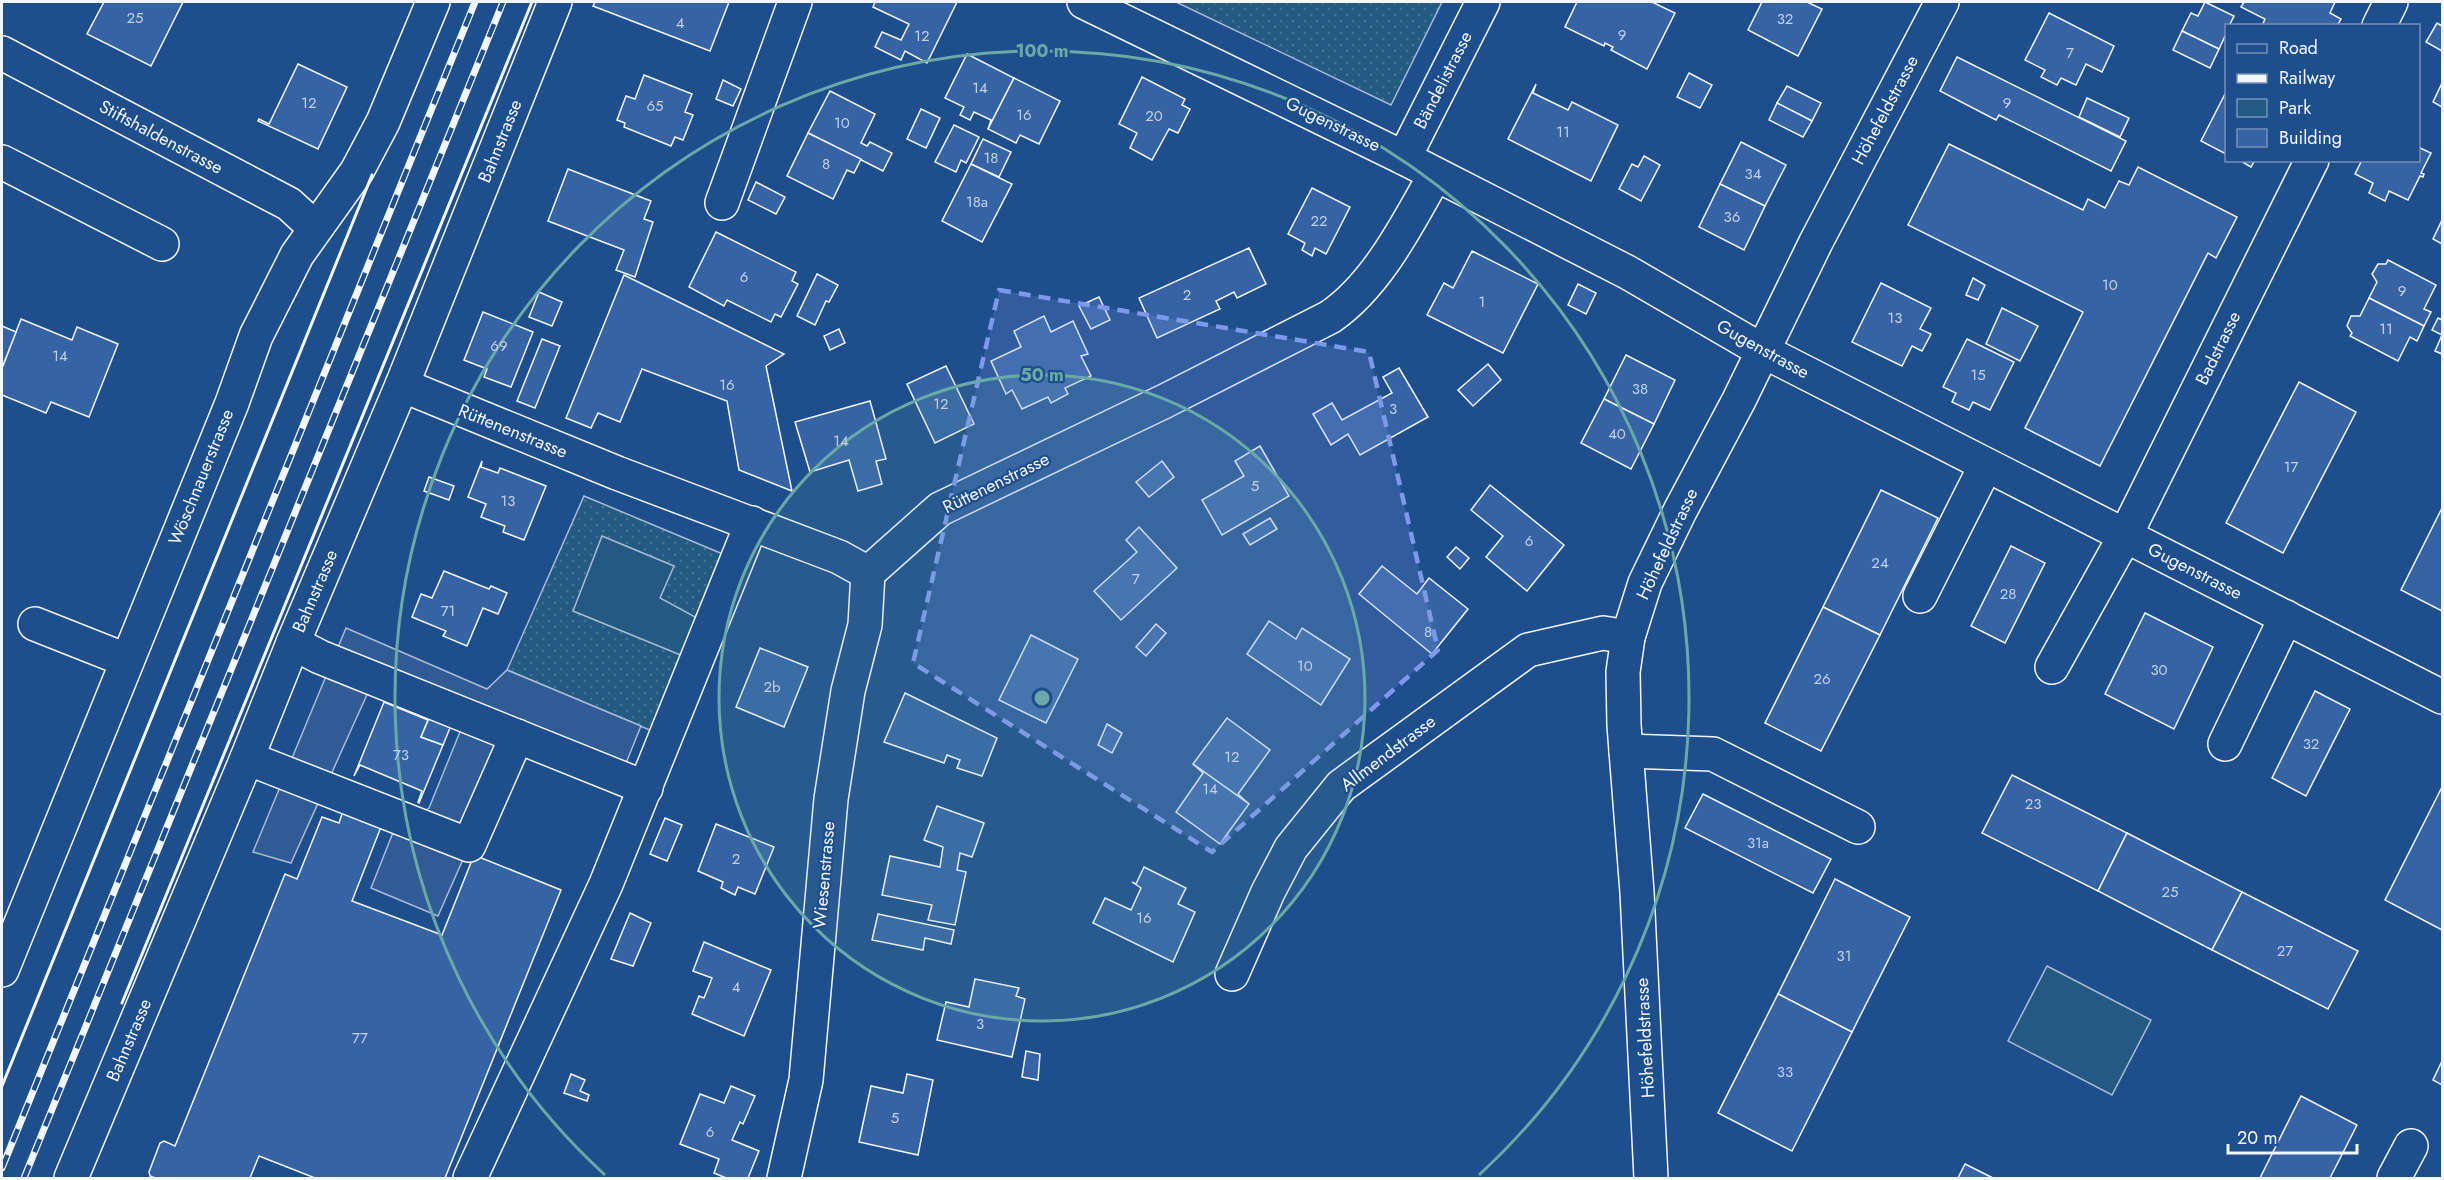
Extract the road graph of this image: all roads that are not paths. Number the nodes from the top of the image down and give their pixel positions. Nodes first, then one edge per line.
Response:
1 (433, 2) edge
2 (555, 2) edge
3 (795, 2) edge
4 (1084, 2) edge
5 (1483, 2) edge
6 (1942, 2) edge
7 (2391, 2) edge
8 (2380, 24) edge
9 (2, 53) edge
10 (1404, 158) junction
11 (2, 162) edge
12 (2311, 162) edge
13 (1436, 175) junction
14 (722, 203) dead end
15 (315, 228) junction
16 (162, 244) dead end
17 (1763, 351) junction
18 (402, 385) junction
19 (1986, 465) junction
20 (752, 523) junction
21 (2125, 536) junction
22 (868, 573) junction
23 (1920, 596) dead end
24 (2286, 617) junction
25 (35, 624) dead end
26 (1628, 637) junction
27 (293, 644) junction
28 (126, 660) junction
29 (2052, 667) dead end
30 (2442, 697) edge
31 (517, 736) junction
32 (2225, 744) dead end
33 (1626, 751) junction
34 (247, 758) junction
35 (646, 788) junction
36 (1858, 827) dead end
37 (2, 970) edge
38 (1232, 974) dead end
39 (2411, 1146) dead end
40 (71, 1179) edge
41 (470, 1179) edge
42 (784, 1179) edge
43 (1651, 1179) edge
44 (2394, 1179) edge

1 - 15 street, Wöschnauerstrasse
2 - 18 street, Bahnstrasse
3 - 14 street
4 - 10 street, Gugenstrasse
5 - 10 street, Bändelistrasse
6 - 17 street, Höhefeldstrasse
7 - 8 street
9 - 15 street, Stiftshaldenstrasse
10 - 13 street, Gugenstrasse
11 - 16 street
12 - 21 street, Badstrasse
13 - 17 street, Gugenstrasse
13 - 22 street, Rüttenenstrasse
15 - 28 street, Wöschnauerstrasse
17 - 19 street, Gugenstrasse
17 - 26 street, Höhefeldstrasse
18 - 20 street, Rüttenenstrasse
18 - 27 street, Bahnstrasse
19 - 21 street, Gugenstrasse
19 - 23 street
20 - 22 street, Rüttenenstrasse
20 - 35 street
21 - 24 street, Gugenstrasse
21 - 29 street, Badstrasse
22 - 42 street, Wiesenstrasse
24 - 30 street, Gugenstrasse
24 - 32 street
25 - 28 street
26 - 33 street, Höhefeldstrasse
26 - 38 street, Allmendstrasse
27 - 31 street
27 - 34 street, Bahnstrasse
28 - 37 street, Wöschnauerstrasse
31 - 34 street
31 - 35 street
33 - 36 street
33 - 43 street, Höhefeldstrasse
34 - 40 street, Bahnstrasse
35 - 41 street
39 - 44 street

